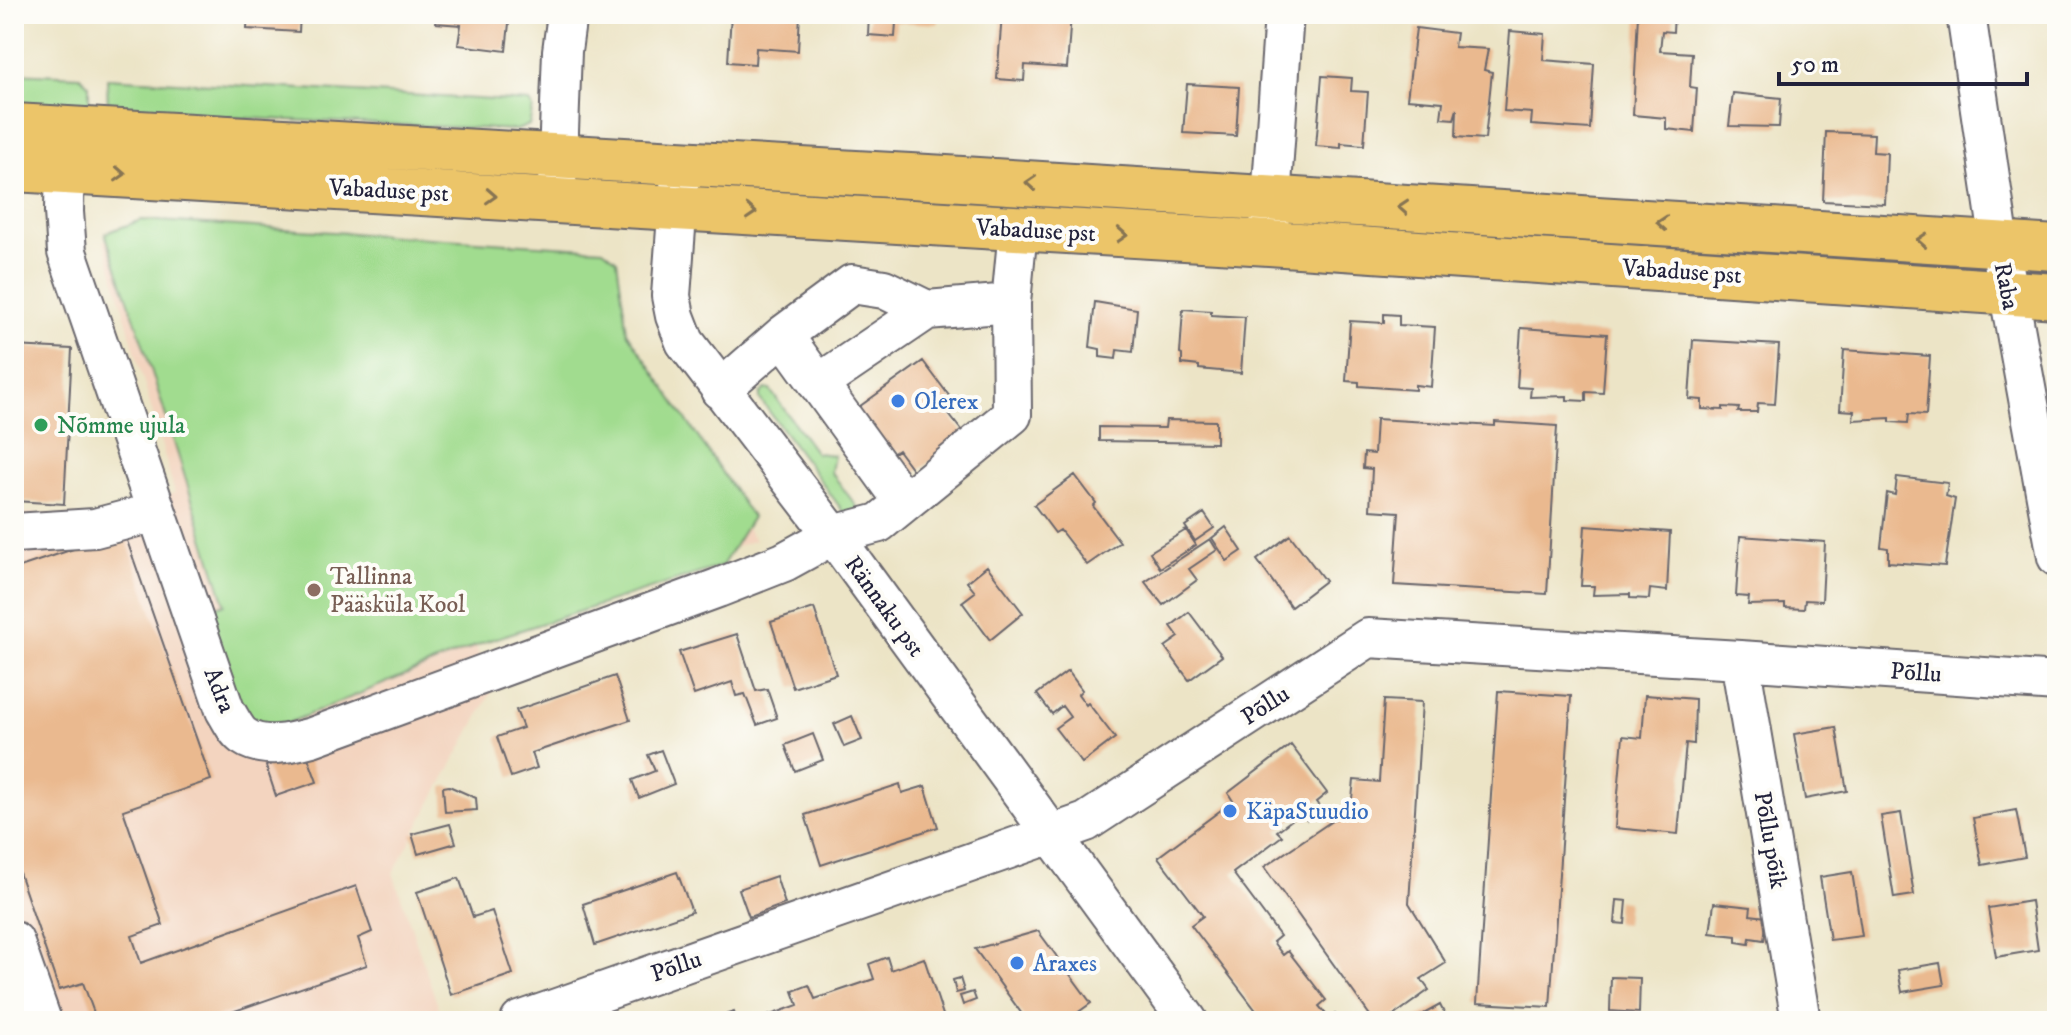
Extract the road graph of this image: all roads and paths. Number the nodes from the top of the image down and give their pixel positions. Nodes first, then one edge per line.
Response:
1 (567, 14) edge
2 (1284, 14) edge
3 (1966, 14) edge
4 (14, 126) edge
5 (65, 150) junction
6 (559, 155) junction
7 (681, 162) junction
8 (14, 169) edge
9 (1270, 198) junction
10 (557, 199) junction
11 (679, 207) junction
12 (1018, 229) junction
13 (1269, 243) junction
14 (2000, 245) junction
15 (2057, 248) edge
16 (2010, 292) junction
17 (2057, 296) edge
18 (1011, 303) junction
19 (927, 310) junction
20 (783, 335) junction
21 (818, 384) junction
22 (720, 390) junction
23 (904, 502) junction
24 (156, 512) junction
25 (14, 533) edge
26 (833, 535) junction
27 (2057, 557) edge
28 (1740, 660) junction
29 (2057, 682) edge
30 (1050, 835) junction
31 (14, 941) edge
32 (42, 1021) edge
33 (520, 1021) edge
34 (1188, 1021) edge
35 (1801, 1021) edge

1 - 6 street
2 - 9 street
3 - 14 street, Raba
4 - 5 highway, Vabaduse pst
5 - 6 highway, Vabaduse pst
5 - 8 highway, Vabaduse pst
5 -> 10 highway, Vabaduse pst
5 - 24 street, Adra
6 - 7 highway, Vabaduse pst
6 - 10 street
9 -> 7 highway, Vabaduse pst
7 - 11 street, Rännaku pst
9 - 13 street
14 -> 9 highway, Vabaduse pst
10 - 11 highway, Vabaduse pst
11 -> 12 highway, Vabaduse pst
11 - 22 street, Rännaku pst
12 -> 13 highway, Vabaduse pst
12 - 18 street
13 - 16 highway, Vabaduse pst
14 - 15 highway, Vabaduse pst
14 - 16 street, Raba
16 - 17 highway, Vabaduse pst
16 - 27 street, Raba
18 - 19 street
18 - 23 street, Adra
19 - 20 street
19 - 21 street
20 - 21 street
20 - 22 street
21 - 23 street
22 - 26 street, Rännaku pst
23 - 26 street, Adra
24 - 25 street
24 - 26 street, Adra
26 - 30 street, Rännaku pst
28 - 29 street, Põllu
28 - 30 street, Põllu
28 - 35 street, Põllu põik
30 - 33 street, Põllu
30 - 34 street, Rännaku pst
31 - 32 street

